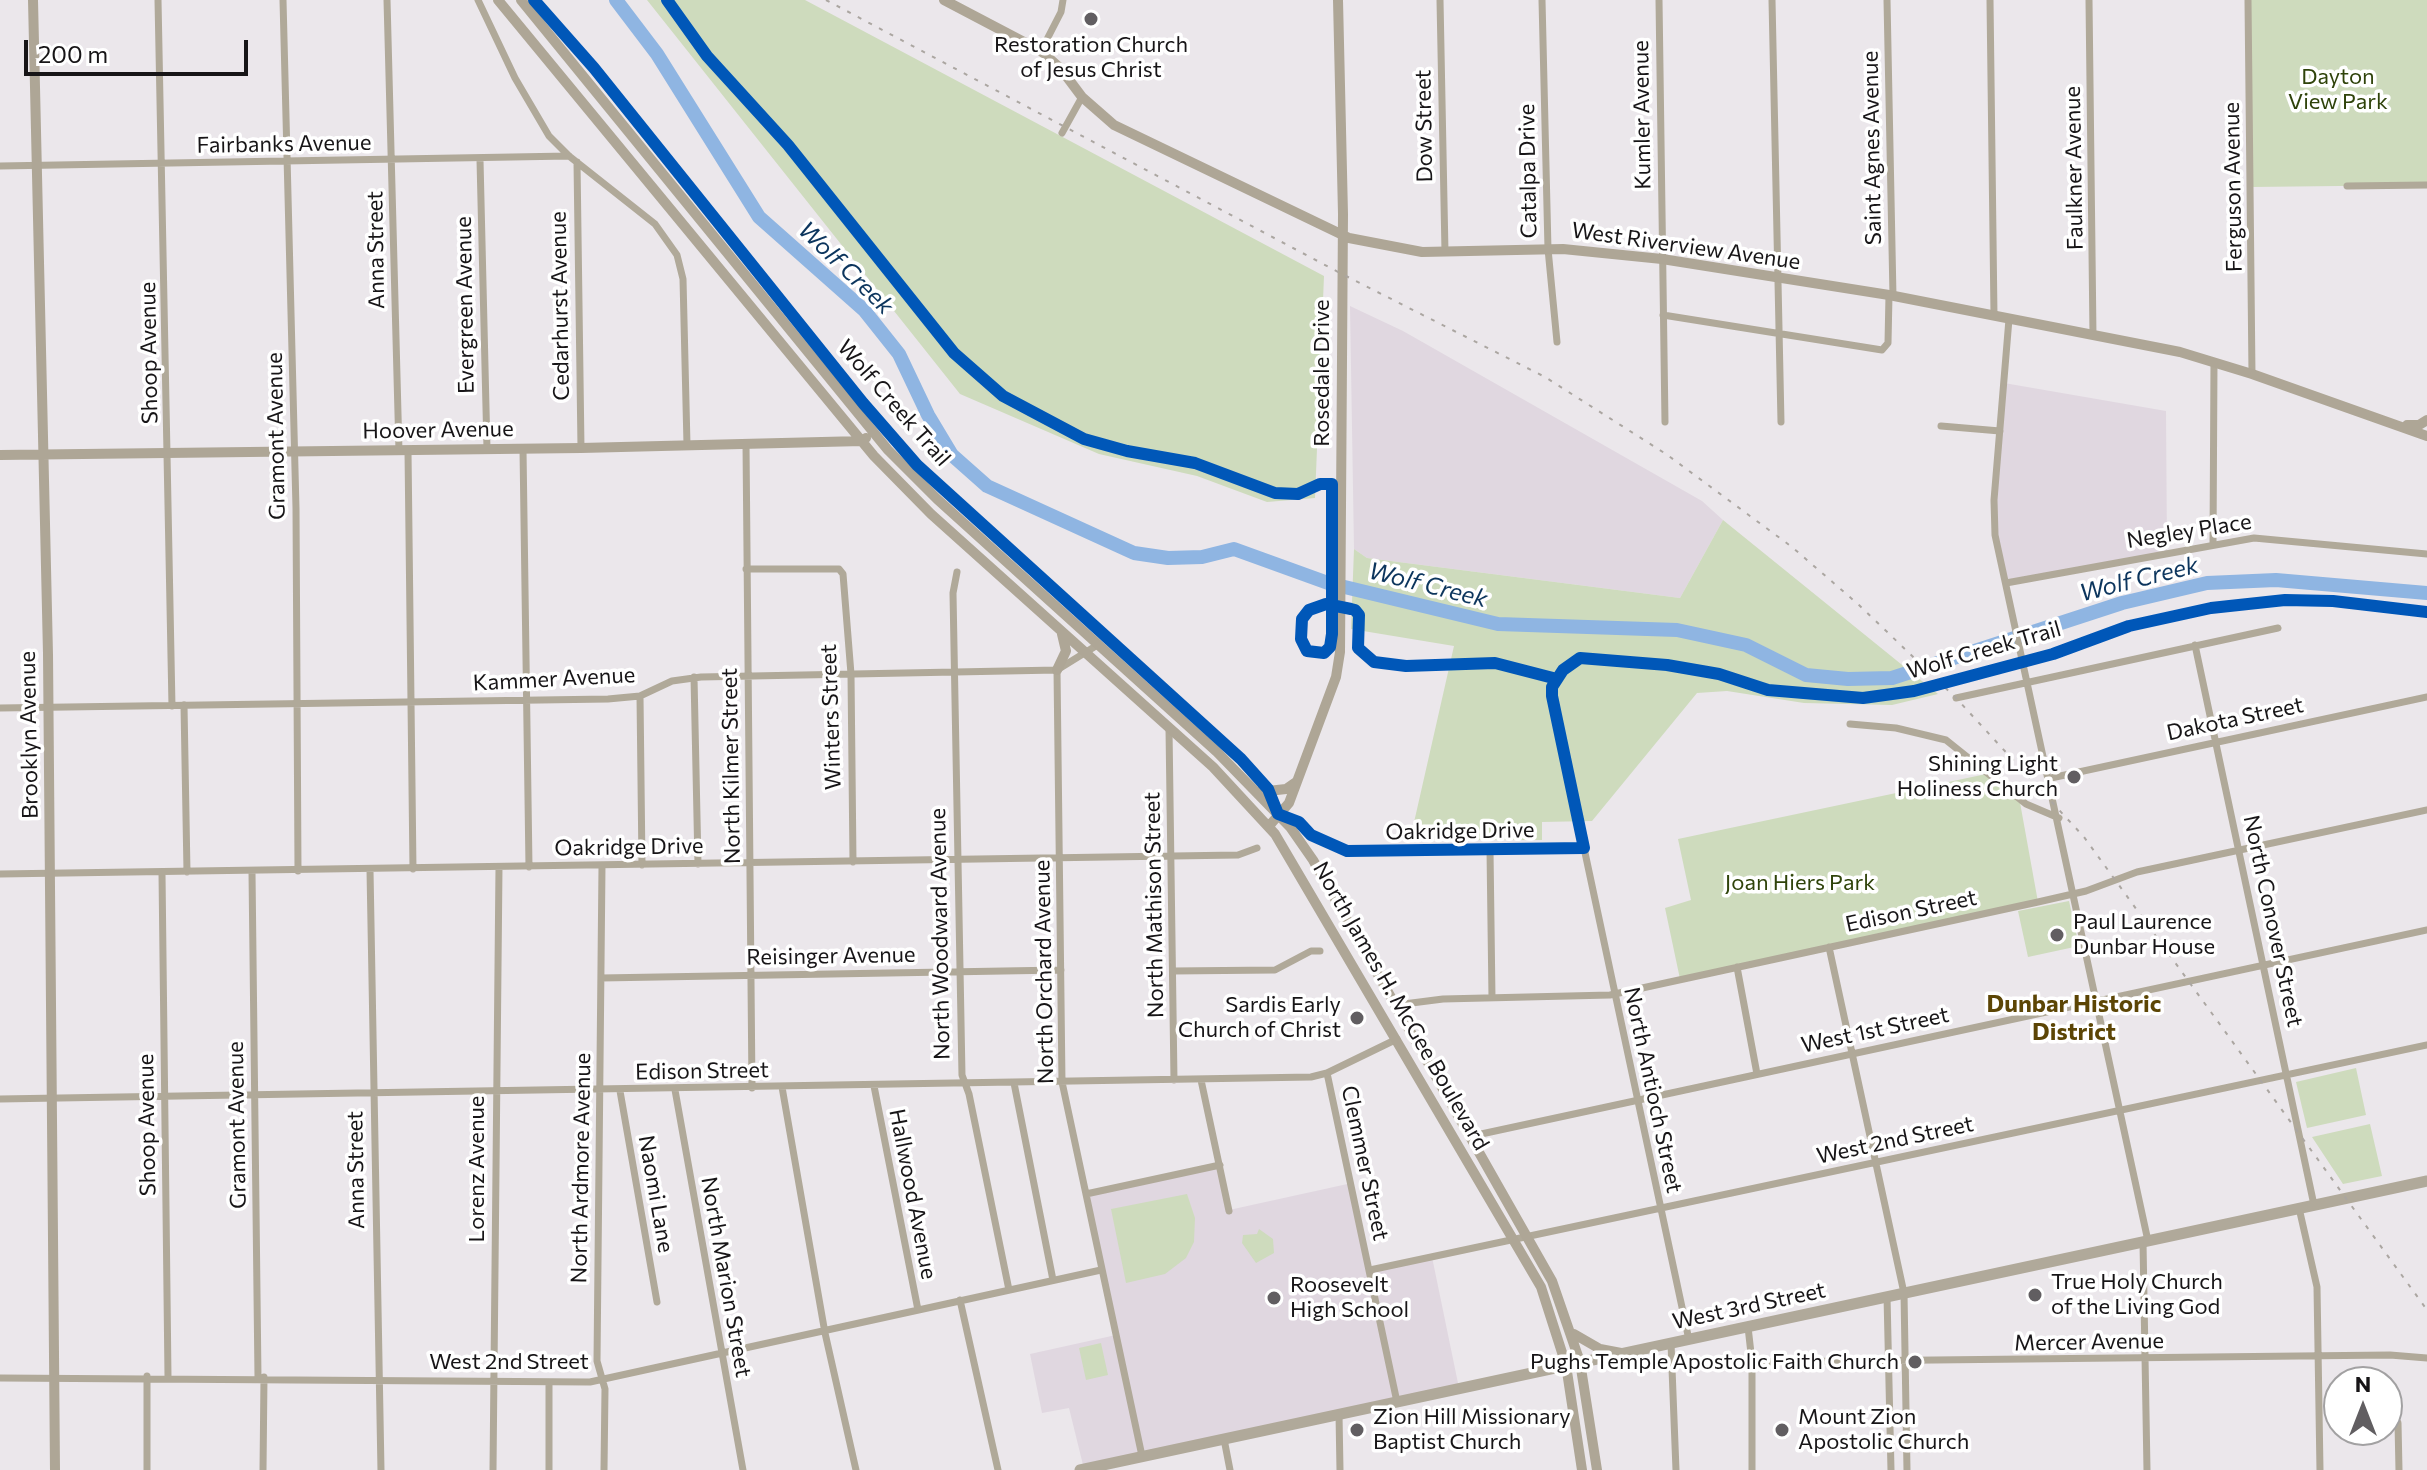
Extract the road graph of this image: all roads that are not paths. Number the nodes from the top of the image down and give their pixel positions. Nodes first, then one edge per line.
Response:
1 (33, 0) edge
2 (158, 0) edge
3 (283, 0) edge
4 (387, 0) edge
5 (478, 0) edge
6 (498, 0) edge
7 (521, 0) edge
8 (944, 0) edge
9 (1063, 0) edge
10 (1338, 0) edge
11 (1440, 0) edge
12 (1542, 0) edge
13 (1659, 0) edge
14 (1772, 0) edge
15 (1887, 0) edge
16 (1990, 0) edge
17 (2089, 0) edge
18 (2248, 0) edge
19 (512, 15) junction
20 (1041, 51) junction
21 (1082, 97) junction
22 (1062, 133) dead end
23 (569, 156) junction
24 (480, 160) junction
25 (392, 161) junction
26 (577, 162) junction
27 (287, 163) junction
28 (163, 164) junction
29 (0, 166) edge
30 (37, 166) junction
31 (2427, 185) edge
32 (2347, 186) dead end
33 (1343, 236) junction
34 (1548, 249) junction
35 (1445, 252) junction
36 (1662, 259) junction
37 (1777, 277) junction
38 (1891, 296) junction
39 (1663, 315) junction
40 (1994, 315) junction
41 (2009, 319) junction
42 (1779, 334) junction
43 (2093, 335) junction
44 (1557, 342) dead end
45 (2214, 362) junction
46 (2252, 374) junction
47 (838, 414) junction
48 (2427, 420) edge
49 (1665, 422) dead end
50 (1781, 422) dead end
51 (1941, 426) dead end
52 (2398, 426) junction
53 (2000, 431) junction
54 (874, 432) junction
55 (2427, 436) edge
56 (862, 441) junction
57 (826, 442) junction
58 (746, 444) junction
59 (687, 445) junction
60 (581, 448) junction
61 (487, 449) junction
62 (523, 449) junction
63 (404, 451) junction
64 (294, 452) junction
65 (169, 454) junction
66 (0, 455) edge
67 (45, 455) junction
68 (2213, 544) junction
69 (2427, 554) edge
70 (746, 569) junction
71 (957, 572) dead end
72 (2006, 583) junction
73 (2278, 628) dead end
74 (1062, 632) junction
75 (1099, 644) junction
76 (2195, 645) junction
77 (1085, 654) junction
78 (1057, 670) junction
79 (954, 672) junction
80 (851, 674) junction
81 (748, 676) junction
82 (694, 677) junction
83 (2029, 681) junction
84 (640, 696) junction
85 (2427, 697) edge
86 (1956, 698) dead end
87 (526, 700) junction
88 (411, 702) junction
89 (297, 704) junction
90 (184, 705) junction
91 (172, 706) junction
92 (48, 707) junction
93 (0, 708) edge
94 (1850, 724) dead end
95 (1169, 729) junction
96 (2216, 741) junction
97 (2051, 778) junction
98 (1297, 781) junction
99 (1258, 792) junction
100 (2427, 810) edge
101 (1278, 814) junction
102 (2059, 818) junction
103 (1269, 826) junction
104 (1338, 847) dead end
105 (1257, 848) dead end
106 (1584, 848) joint
107 (1490, 850) junction
108 (2240, 850) junction
109 (1171, 856) junction
110 (1059, 858) junction
111 (958, 860) junction
112 (853, 862) junction
113 (751, 863) junction
114 (698, 864) junction
115 (642, 865) junction
116 (602, 866) junction
117 (499, 867) junction
118 (529, 867) junction
119 (413, 869) junction
120 (370, 870) junction
121 (298, 871) junction
122 (187, 872) junction
123 (252, 872) junction
124 (162, 873) junction
125 (0, 874) edge
126 (50, 874) junction
127 (2076, 893) junction
128 (2427, 930) edge
129 (1829, 947) junction
130 (1320, 951) dead end
131 (2264, 965) junction
132 (1737, 967) junction
133 (1061, 970) junction
134 (1173, 971) junction
135 (960, 972) junction
136 (751, 976) junction
137 (601, 978) junction
138 (1615, 994) junction
139 (1492, 998) junction
140 (2099, 1001) junction
141 (1396, 1005) junction
142 (1397, 1039) junction
143 (2427, 1045) edge
144 (1852, 1053) junction
145 (1327, 1073) junction
146 (1757, 1074) junction
147 (2289, 1075) junction
148 (1174, 1080) junction
149 (1201, 1080) junction
150 (1062, 1082) junction
151 (1014, 1083) junction
152 (966, 1084) junction
153 (874, 1086) junction
154 (782, 1087) junction
155 (752, 1088) junction
156 (675, 1090) junction
157 (599, 1091) junction
158 (620, 1091) junction
159 (495, 1093) junction
160 (372, 1095) junction
161 (165, 1097) junction
162 (255, 1097) junction
163 (0, 1099) edge
164 (52, 1099) junction
165 (1637, 1099) junction
166 (2121, 1110) junction
167 (1472, 1136) junction
168 (1876, 1163) junction
169 (1220, 1165) junction
170 (2427, 1181) edge
171 (1086, 1194) junction
172 (2314, 1205) junction
173 (2299, 1208) junction
174 (1660, 1209) junction
175 (1229, 1211) dead end
176 (1531, 1238) junction
177 (1513, 1240) junction
178 (2146, 1241) junction
179 (1101, 1270) junction
180 (1370, 1270) junction
181 (1053, 1280) junction
182 (1009, 1290) junction
183 (1904, 1293) junction
184 (1887, 1296) junction
185 (960, 1300) junction
186 (657, 1302) dead end
187 (918, 1310) junction
188 (1748, 1327) junction
189 (825, 1329) junction
190 (1571, 1329) junction
191 (1689, 1340) junction
192 (1671, 1343) junction
193 (721, 1351) junction
194 (1623, 1353) junction
195 (2318, 1356) junction
196 (2427, 1358) edge
197 (2145, 1359) junction
198 (1888, 1361) junction
199 (1906, 1361) junction
200 (1580, 1362) junction
201 (1752, 1362) junction
202 (1566, 1365) junction
203 (147, 1376) junction
204 (55, 1377) junction
205 (168, 1377) junction
206 (261, 1377) junction
207 (0, 1378) edge
208 (381, 1379) junction
209 (602, 1379) junction
210 (493, 1380) junction
211 (549, 1382) junction
212 (1397, 1402) junction
213 (1339, 1414) junction
214 (1224, 1439) junction
215 (2398, 1446) edge
216 (1142, 1456) junction
217 (1109, 1467) edge
218 (55, 1470) edge
219 (147, 1470) edge
220 (263, 1470) edge
221 (381, 1470) edge
222 (493, 1470) edge
223 (549, 1470) edge
224 (604, 1470) edge
225 (743, 1470) edge
226 (856, 1470) edge
227 (998, 1470) edge
228 (1080, 1470) edge
229 (1230, 1470) edge
230 (1340, 1470) edge
231 (1582, 1470) edge
232 (1597, 1470) edge
233 (1676, 1470) edge
234 (1752, 1470) edge
235 (1891, 1470) edge
236 (1907, 1470) edge
237 (2147, 1470) edge
238 (2320, 1470) edge
239 (2399, 1470) edge

1 - 30 street, Brooklyn Avenue
2 - 28 street, Shoop Avenue
3 - 27 street, Gramont Avenue
4 - 25 street, Anna Street
5 - 23 street
6 - 19 street, North James H. McGee Boulevard
7 - 19 street
7 - 54 street, North James H. McGee Boulevard
8 - 20 street, West Riverview Avenue
9 - 20 street
10 - 33 street, Rosedale Drive
11 - 35 street, Dow Street
12 - 34 street, Catalpa Drive
13 - 36 street, Kumler Avenue
14 - 37 street
15 - 38 street, Saint Agnes Avenue
16 - 40 street
17 - 43 street, Faulkner Avenue
18 - 46 street, Ferguson Avenue
19 - 47 street, North James H. McGee Boulevard
20 - 21 street, West Riverview Avenue
21 - 22 street
21 - 33 street, West Riverview Avenue
23 - 24 street, Fairbanks Avenue
23 - 26 street
24 - 25 street, Fairbanks Avenue
24 - 61 street, Evergreen Avenue
25 - 27 street, Fairbanks Avenue
25 - 63 street, Anna Street
26 - 59 street
26 - 60 street, Cedarhurst Avenue
27 - 28 street, Fairbanks Avenue
27 - 64 street, Gramont Avenue
28 - 30 street, Fairbanks Avenue
28 - 65 street, Shoop Avenue
29 - 30 street, Fairbanks Avenue
30 - 67 street, Brooklyn Avenue
31 - 32 street
33 - 35 street, West Riverview Avenue
33 - 98 street, Rosedale Drive
34 - 35 street, West Riverview Avenue
34 - 36 street, West Riverview Avenue
34 - 44 street, Catalpa Drive
36 - 37 street, West Riverview Avenue
36 - 39 street, Kumler Avenue
37 - 38 street, West Riverview Avenue
37 - 42 street
38 - 40 street, West Riverview Avenue
38 - 42 street, Saint Agnes Avenue
39 - 42 street
39 - 49 street, Kumler Avenue
40 - 41 street, West Riverview Avenue
41 - 43 street, West Riverview Avenue
41 - 53 street
42 - 50 street
43 - 45 street, West Riverview Avenue
45 - 46 street, West Riverview Avenue
45 - 68 street
46 - 52 street, West Riverview Avenue
47 - 56 street, North James H. McGee Boulevard
47 - 57 street
48 - 52 street
51 - 53 street
52 - 55 street, West Riverview Avenue
53 - 72 street
54 - 56 street
54 - 75 street, North James H. McGee Boulevard
56 - 57 street, Hoover Avenue
56 - 74 street, North James H. McGee Boulevard
57 - 58 street, Hoover Avenue
58 - 59 street, Hoover Avenue
58 - 70 street, North Kilmer Street
59 - 60 street, Hoover Avenue
60 - 62 street, Hoover Avenue
61 - 62 street, Hoover Avenue
61 - 63 street, Hoover Avenue
62 - 87 street
63 - 64 street, Hoover Avenue
63 - 88 street, Anna Street
64 - 65 street, Hoover Avenue
64 - 89 street, Gramont Avenue
65 - 67 street, Hoover Avenue
65 - 91 street, Shoop Avenue
66 - 67 street, Hoover Avenue
67 - 92 street, Brooklyn Avenue
68 - 69 street, Negley Place
68 - 72 street, Negley Place
70 - 80 street, Winters Street
70 - 81 street, North Kilmer Street
71 - 79 street, North Woodward Avenue
72 - 83 street
73 - 76 street
74 - 77 street, North James H. McGee Boulevard
74 - 78 street
75 - 77 street, Kammer Avenue
75 - 99 street, North James H. McGee Boulevard
76 - 83 street
76 - 96 street, North Conover Street
77 - 78 street, Kammer Avenue
77 - 95 street, North James H. McGee Boulevard
78 - 79 street, Kammer Avenue
78 - 110 street, North Orchard Avenue
79 - 80 street, Kammer Avenue
79 - 111 street, North Woodward Avenue
80 - 81 street, Kammer Avenue
80 - 112 street, Winters Street
81 - 82 street, Kammer Avenue
81 - 113 street, North Kilmer Street
82 - 84 street, Kammer Avenue
82 - 114 street
83 - 86 street
83 - 97 street
84 - 87 street, Kammer Avenue
84 - 115 street
85 - 96 street, Dakota Street
87 - 88 street, Kammer Avenue
87 - 118 street
88 - 89 street, Kammer Avenue
88 - 119 street, Anna Street
89 - 90 street, Kammer Avenue
89 - 121 street, Gramont Avenue
90 - 91 street, Kammer Avenue
90 - 122 street
91 - 92 street, Kammer Avenue
92 - 93 street, Kammer Avenue
92 - 126 street, Brooklyn Avenue
94 - 102 street
95 - 103 street, North James H. McGee Boulevard
95 - 109 street, North Mathison Street
96 - 97 street, Dakota Street
96 - 108 street, North Conover Street
97 - 102 street
98 - 99 street
98 - 101 street, Rosedale Drive
99 - 101 street, North James H. McGee Boulevard
100 - 108 street, Edison Street
101 - 103 street, Rosedale Drive
101 - 141 street, North James H. McGee Boulevard
102 - 127 street
103 - 142 street, North James H. McGee Boulevard
104 - 107 street, Oakridge Drive
105 - 109 street, Oakridge Drive
106 - 107 street, Oakridge Drive
106 - 138 street, North Antioch Street
107 - 139 street
108 - 127 street, Edison Street
108 - 131 street, North Conover Street
109 - 110 street, Oakridge Drive
109 - 134 street, North Mathison Street
110 - 111 street, Oakridge Drive
110 - 133 street, North Orchard Avenue
111 - 112 street, Oakridge Drive
111 - 135 street, North Woodward Avenue
112 - 113 street, Oakridge Drive
113 - 114 street, Oakridge Drive
113 - 136 street, North Kilmer Street
114 - 115 street, Oakridge Drive
115 - 116 street, Oakridge Drive
116 - 118 street, Oakridge Drive
116 - 137 street, North Ardmore Avenue
117 - 118 street, Oakridge Drive
117 - 119 street, Oakridge Drive
117 - 159 street, Lorenz Avenue
119 - 120 street, Oakridge Drive
120 - 121 street, Oakridge Drive
120 - 160 street, Anna Street
121 - 123 street, Oakridge Drive
122 - 123 street, Oakridge Drive
122 - 124 street, Oakridge Drive
123 - 162 street, Gramont Avenue
124 - 126 street, Oakridge Drive
124 - 161 street, Shoop Avenue
125 - 126 street, Oakridge Drive
126 - 164 street, Brooklyn Avenue
127 - 129 street, Edison Street
127 - 140 street
128 - 131 street, West 1st Street
129 - 132 street, Edison Street
129 - 144 street
130 - 134 street
131 - 140 street, West 1st Street
131 - 147 street, North Conover Street
132 - 138 street, Edison Street
132 - 146 street
133 - 135 street, Reisinger Avenue
133 - 150 street, North Orchard Avenue
134 - 148 street, North Mathison Street
135 - 136 street, Reisinger Avenue
135 - 152 street, North Woodward Avenue
136 - 137 street, Reisinger Avenue
136 - 155 street, North Kilmer Street
137 - 157 street, North Ardmore Avenue
138 - 139 street, Edison Street
138 - 165 street, North Antioch Street
139 - 141 street, Edison Street
140 - 144 street, West 1st Street
140 - 166 street
141 - 167 street, North James H. McGee Boulevard
142 - 145 street, Edison Street
142 - 177 street, North James H. McGee Boulevard
143 - 147 street, West 2nd Street
144 - 146 street, West 1st Street
144 - 168 street
145 - 149 street, Edison Street
145 - 180 street, Clemmer Street
146 - 165 street, West 1st Street
147 - 166 street, West 2nd Street
147 - 172 street, North Conover Street
148 - 149 street, Edison Street
148 - 150 street, Edison Street
149 - 169 street
150 - 151 street, Edison Street
150 - 171 street, North Orchard Avenue
151 - 152 street, Edison Street
151 - 181 street
152 - 153 street, Edison Street
152 - 182 street, North Woodward Avenue
153 - 154 street, Edison Street
153 - 187 street, Hallwood Avenue
154 - 155 street, Edison Street
154 - 189 street
155 - 156 street, Edison Street
156 - 158 street, Edison Street
156 - 193 street, North Marion Street
157 - 158 street, Edison Street
157 - 159 street, Edison Street
157 - 209 street, North Ardmore Avenue
158 - 186 street, Naomi Lane
159 - 160 street, Edison Street
159 - 210 street, Lorenz Avenue
160 - 162 street, Edison Street
160 - 208 street, Anna Street
161 - 162 street, Edison Street
161 - 164 street, Edison Street
161 - 205 street, Shoop Avenue
162 - 206 street, Gramont Avenue
163 - 164 street, Edison Street
164 - 204 street, Brooklyn Avenue
165 - 167 street, West 1st Street
165 - 174 street, North Antioch Street
166 - 168 street, West 2nd Street
166 - 178 street
167 - 176 street, North James H. McGee Boulevard
168 - 174 street, West 2nd Street
168 - 183 street
169 - 171 street
169 - 175 street
170 - 172 main road, West 3rd Street
171 - 179 street, North Orchard Avenue
172 - 173 main road, West 3rd Street
173 - 178 main road, West 3rd Street
173 - 195 street
174 - 176 street, West 2nd Street
174 - 191 street, North Antioch Street
176 - 177 street, West 2nd Street
176 - 190 street, North James H. McGee Boulevard
177 - 180 street, West 2nd Street
177 - 202 street, North James H. McGee Boulevard
178 - 183 main road, West 3rd Street
178 - 197 street
179 - 181 street, West 2nd Street
179 - 216 street, North Orchard Avenue
180 - 212 street, Clemmer Street
181 - 182 street, West 2nd Street
182 - 185 street, West 2nd Street
183 - 184 main road, West 3rd Street
183 - 199 street
184 - 188 main road, West 3rd Street
184 - 198 street
185 - 187 street, West 2nd Street
185 - 227 street
187 - 189 street, West 2nd Street
188 - 191 main road, West 3rd Street
188 - 201 street
189 - 193 street, West 2nd Street
189 - 226 street
190 - 194 street
190 - 200 street, North James H. McGee Boulevard
191 - 192 main road, West 3rd Street
192 - 194 main road, West 3rd Street
192 - 233 street
193 - 209 street, West 2nd Street
193 - 225 street, North Marion Street
194 - 200 main road, West 3rd Street
195 - 196 street, Mercer Avenue
195 - 197 street, Mercer Avenue
195 - 238 street
197 - 199 street, Mercer Avenue
197 - 237 street
198 - 199 street, Mercer Avenue
198 - 201 street, Mercer Avenue
198 - 235 street
199 - 236 street
200 - 202 main road, West 3rd Street
200 - 232 street, North James H. McGee Boulevard
201 - 234 street
202 - 212 main road, West 3rd Street
202 - 231 street, North James H. McGee Boulevard
203 - 204 street, West 2nd Street
203 - 205 street, West 2nd Street
203 - 219 street
204 - 207 street, West 2nd Street
204 - 218 street, Brooklyn Avenue
205 - 206 street, West 2nd Street
206 - 208 street, West 2nd Street
206 - 220 street, Gramont Avenue
208 - 210 street, West 2nd Street
208 - 221 street, Anna Street
209 - 211 street, West 2nd Street
209 - 224 street, North Ardmore Avenue
210 - 211 street, West 2nd Street
210 - 222 street, Lorenz Avenue
211 - 223 street
212 - 213 main road, West 3rd Street
213 - 214 main road, West 3rd Street
213 - 230 street
214 - 216 main road, West 3rd Street
214 - 229 street
215 - 239 street
216 - 217 main road, West 3rd Street
217 - 228 main road, West 3rd Street

